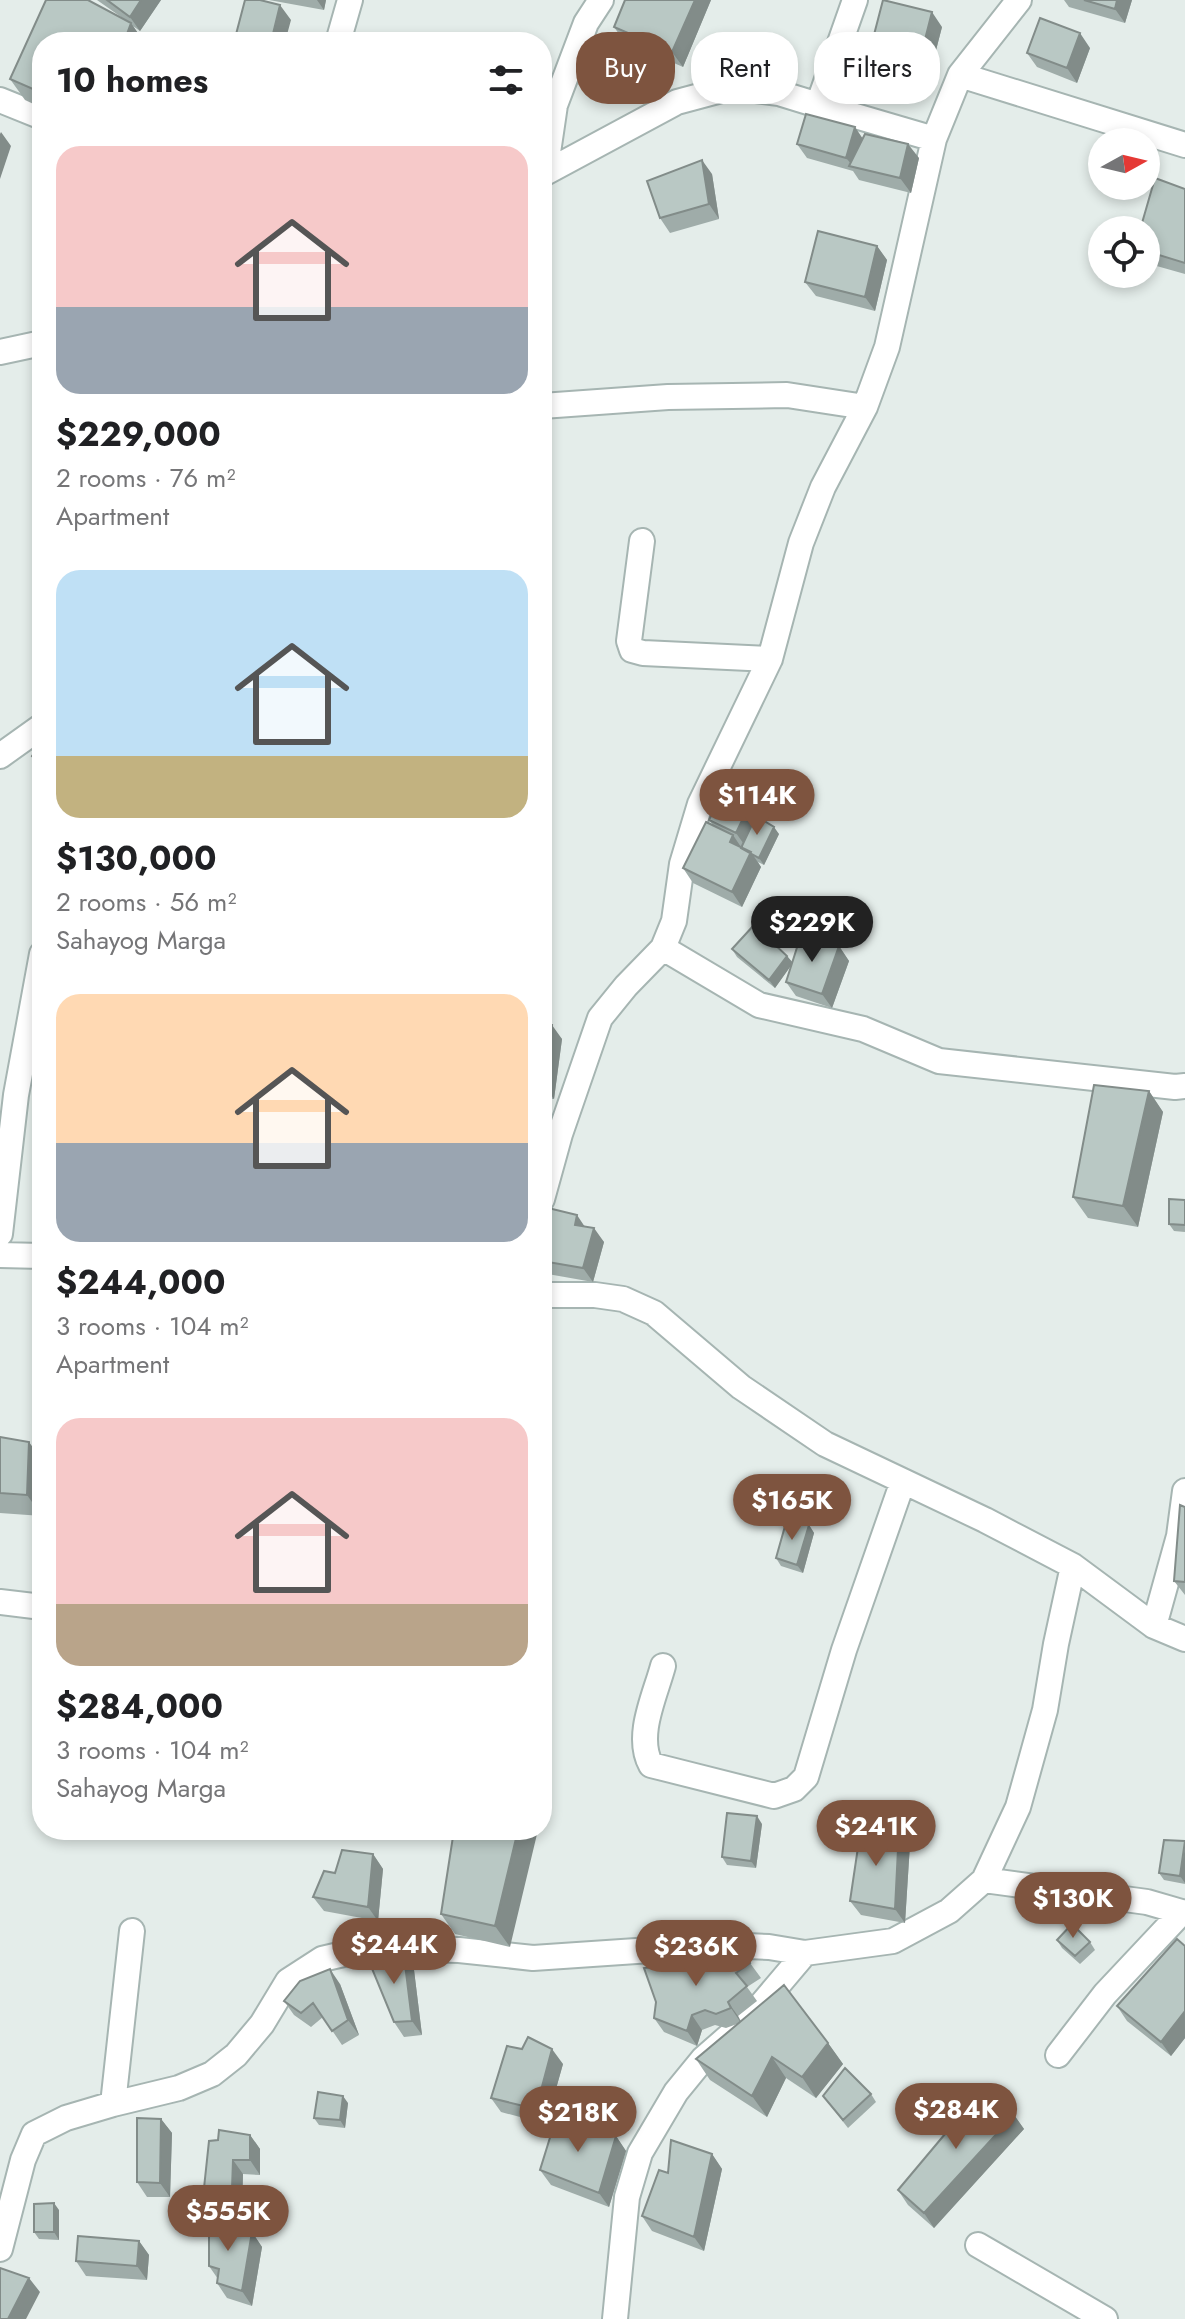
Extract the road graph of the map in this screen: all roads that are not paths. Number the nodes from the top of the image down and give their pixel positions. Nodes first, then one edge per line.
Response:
1 (350, 0) edge
2 (601, 0) edge
3 (855, 0) edge
4 (1019, 0) edge
5 (341, 32) edge
6 (960, 75) junction
7 (0, 100) edge
8 (818, 105) junction
9 (32, 113) edge
10 (552, 124) edge
11 (934, 139) junction
12 (1185, 145) edge
13 (552, 169) edge
14 (32, 345) edge
15 (0, 352) edge
16 (552, 405) edge
17 (865, 407) junction
18 (642, 541) dead end
19 (770, 659) junction
20 (32, 733) edge
21 (0, 756) edge
22 (663, 948) junction
23 (32, 1008) edge
24 (1185, 1086) edge
25 (552, 1163) edge
26 (0, 1234) edge
27 (0, 1255) edge
28 (32, 1256) edge
29 (552, 1295) edge
30 (903, 1481) junction
31 (1185, 1491) edge
32 (1073, 1566) junction
33 (0, 1602) edge
34 (32, 1606) edge
35 (1154, 1626) junction
36 (1185, 1639) edge
37 (663, 1666) dead end
38 (984, 1880) junction
39 (1183, 1913) edge
40 (132, 1931) dead end
41 (805, 1953) junction
42 (1058, 2055) dead end
43 (113, 2104) junction
44 (8, 2195) edge
45 (978, 2245) dead end
46 (0, 2249) edge
47 (615, 2319) edge
48 (1105, 2319) edge

1 - 5 street
2 - 10 street
3 - 8 street
4 - 6 street
6 - 11 street
6 - 12 street
7 - 9 street
8 - 11 street
8 - 13 street
11 - 17 street
14 - 15 street
16 - 17 street
17 - 19 street
18 - 19 street
19 - 22 street
20 - 21 street
22 - 24 street
22 - 25 street
23 - 26 street
27 - 28 street
29 - 30 street
30 - 32 street
30 - 37 street
31 - 35 street
32 - 35 street
32 - 38 street
33 - 34 street
35 - 36 street
38 - 39 street
38 - 41 street
39 - 42 street
40 - 43 street
41 - 43 street
41 - 47 street
43 - 44 street
44 - 46 street
45 - 48 street

